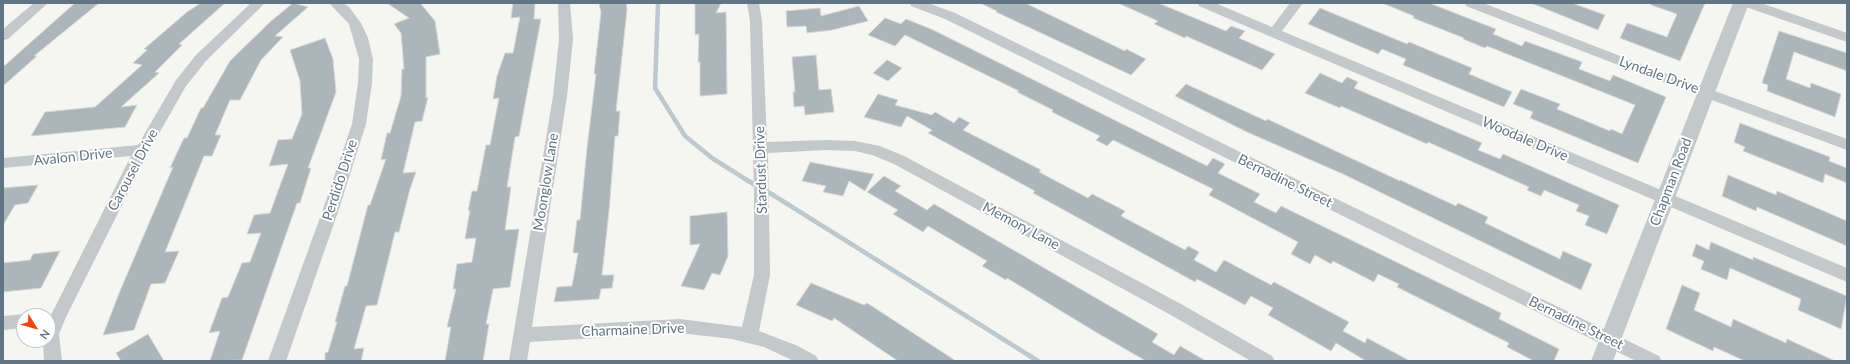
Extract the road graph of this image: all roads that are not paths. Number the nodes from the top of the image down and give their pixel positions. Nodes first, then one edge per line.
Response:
1 (42, 3) edge
2 (259, 3) edge
3 (335, 3) edge
4 (564, 3) edge
5 (753, 3) edge
6 (916, 3) edge
7 (1204, 3) edge
8 (1297, 3) edge
9 (1472, 3) edge
10 (1741, 3) edge
11 (1748, 3) edge
12 (1274, 33) junction
13 (3, 36) edge
14 (1847, 38) edge
15 (1706, 92) junction
16 (1847, 145) edge
17 (761, 148) junction
18 (142, 150) junction
19 (3, 163) edge
20 (1664, 198) junction
21 (1847, 274) edge
22 (56, 312) edge
23 (16, 322) edge
24 (3, 323) edge
25 (522, 335) junction
26 (749, 336) junction
27 (1610, 340) junction
28 (52, 348) edge
29 (53, 361) edge
30 (277, 361) edge
31 (518, 361) edge
32 (810, 361) edge
33 (1266, 361) edge
34 (1602, 361) edge
35 (1653, 361) edge

1 - 13 street
2 - 18 street, Carousel Drive
3 - 30 street, Perdido Drive
4 - 25 street, Moonglow Lane
5 - 17 street, Stardust Drive
6 - 27 street, Bernadine Street
7 - 12 street, Woodale Drive
8 - 12 street
9 - 15 street, Lyndale Drive
10 - 15 street, Chapman Road
11 - 14 street
12 - 20 street, Woodale Drive
15 - 16 street, Lyndale Drive
15 - 20 street, Chapman Road
17 - 26 street, Stardust Drive
17 - 33 street, Memory Lane
18 - 19 street, Avalon Drive
18 - 22 street, Carousel Drive
20 - 21 street, Woodale Drive
20 - 27 street, Chapman Road
23 - 24 street
25 - 26 street, Charmaine Drive
25 - 31 street, Moonglow Lane
26 - 32 street, Charmaine Drive
27 - 34 street, Chapman Road
27 - 35 street, Bernadine Street
28 - 29 street, Carousel Drive

